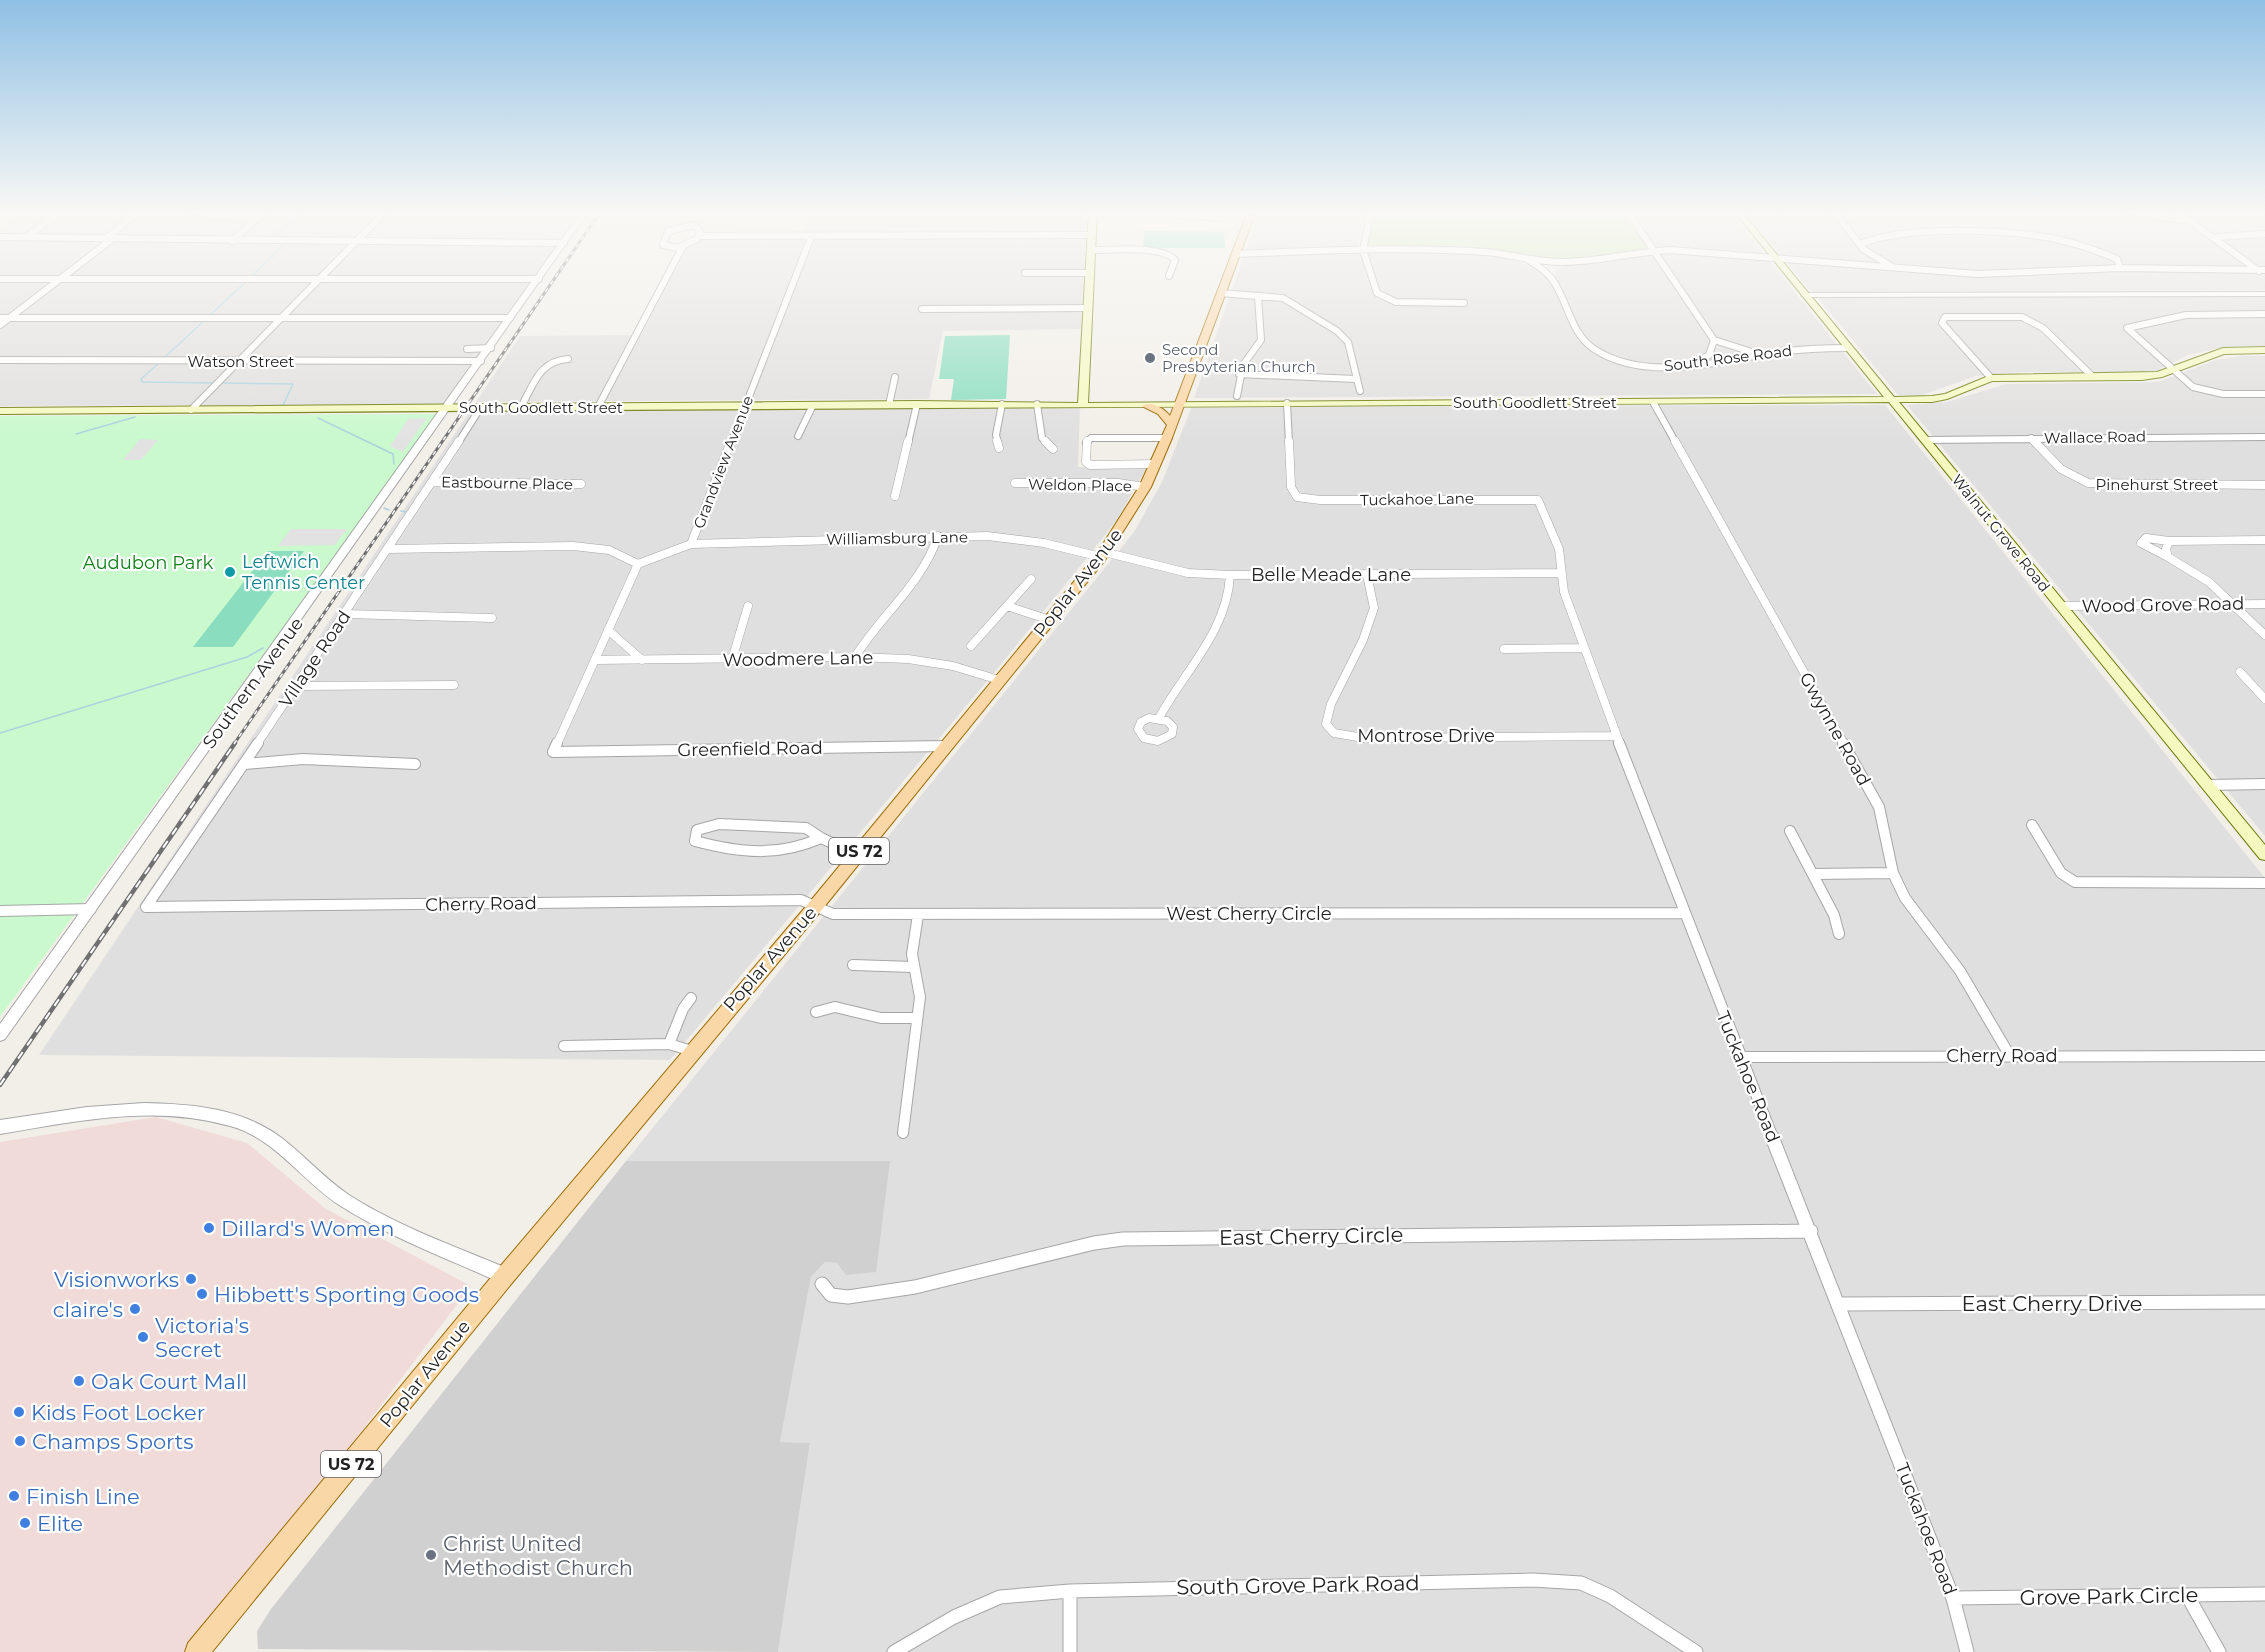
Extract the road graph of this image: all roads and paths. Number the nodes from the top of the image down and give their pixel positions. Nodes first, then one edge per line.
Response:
1 (49, 288) edge
2 (311, 288) edge
3 (532, 288) edge
4 (661, 288) edge
5 (791, 288) edge
6 (1090, 288) edge
7 (1222, 288) edge
8 (1374, 288) edge
9 (1555, 288) edge
10 (1679, 288) edge
11 (1800, 288) edge
12 (1220, 293) junction
13 (2265, 294) edge
14 (1805, 295) junction
15 (1258, 296) junction
16 (1464, 303) dead end
17 (1089, 308) junction
18 (922, 309) dead end
19 (2265, 314) edge
20 (0, 318) edge
21 (10, 318) junction
22 (282, 318) junction
23 (510, 318) junction
24 (0, 325) edge
25 (1714, 340) junction
26 (491, 348) junction
27 (1848, 348) junction
28 (467, 349) dead end
29 (2265, 350) edge
30 (1763, 354) junction
31 (568, 359) dead end
32 (0, 360) edge
33 (239, 361) junction
34 (481, 361) junction
35 (1694, 363) junction
36 (2174, 370) junction
37 (1239, 374) junction
38 (1084, 376) junction
39 (895, 377) dead end
40 (2094, 377) junction
41 (1991, 378) junction
42 (1356, 379) junction
43 (1360, 391) dead end
44 (2265, 393) edge
45 (1237, 396) dead end
46 (1891, 400) junction
47 (1115, 401) junction
48 (1653, 402) junction
49 (1287, 403) junction
50 (916, 404) junction
51 (1002, 404) junction
52 (1037, 404) junction
53 (1083, 404) junction
54 (1180, 404) junction
55 (745, 405) junction
56 (813, 405) junction
57 (889, 405) junction
58 (598, 406) junction
59 (1147, 406) junction
60 (480, 407) junction
61 (521, 407) junction
62 (447, 408) junction
63 (191, 410) junction
64 (0, 411) edge
65 (1169, 431) junction
66 (798, 436) dead end
67 (2265, 437) edge
68 (2031, 438) junction
69 (1925, 440) junction
70 (999, 448) dead end
71 (1053, 449) dead end
72 (1155, 464) junction
73 (432, 482) junction
74 (1015, 483) dead end
75 (581, 484) dead end
76 (2265, 484) edge
77 (1145, 487) junction
78 (895, 496) dead end
79 (1538, 500) joint
80 (938, 536) junction
81 (2265, 540) edge
82 (2169, 541) junction
83 (690, 544) junction
84 (388, 549) junction
85 (2167, 553) junction
86 (1102, 555) junction
87 (638, 564) junction
88 (1561, 573) junction
89 (1230, 576) junction
90 (1367, 576) junction
91 (1030, 579) dead end
92 (2234, 604) junction
93 (2265, 604) edge
94 (748, 606) dead end
95 (1007, 606) junction
96 (2062, 606) junction
97 (346, 614) junction
98 (492, 618) dead end
99 (1050, 620) junction
100 (608, 630) junction
101 (2265, 635) edge
102 (971, 646) dead end
103 (1584, 648) junction
104 (1504, 649) dead end
105 (855, 657) junction
106 (595, 660) junction
107 (642, 660) junction
108 (732, 660) junction
109 (2241, 672) dead end
110 (999, 680) junction
111 (454, 685) dead end
112 (296, 686) junction
113 (2265, 699) edge
114 (1159, 718) dead end
115 (1617, 736) junction
116 (947, 746) junction
117 (245, 764) junction
118 (415, 764) dead end
119 (2208, 784) junction
120 (2265, 784) edge
121 (2032, 825) dead end
122 (1790, 831) dead end
123 (821, 838) junction
124 (857, 854) junction
125 (2265, 855) edge
126 (1893, 873) junction
127 (1814, 874) junction
128 (2265, 883) edge
129 (146, 908) joint
130 (814, 908) junction
131 (91, 909) junction
132 (0, 911) edge
133 (1684, 913) junction
134 (918, 915) junction
135 (1839, 934) dead end
136 (853, 965) dead end
137 (913, 967) junction
138 (691, 999) dead end
139 (816, 1011) dead end
140 (917, 1018) junction
141 (0, 1035) edge
142 (669, 1044) junction
143 (564, 1046) dead end
144 (692, 1051) junction
145 (2010, 1056) junction
146 (2265, 1056) edge
147 (1739, 1057) junction
148 (0, 1127) edge
149 (903, 1133) dead end
150 (1811, 1231) junction
151 (505, 1276) junction
152 (822, 1284) dead end
153 (2265, 1302) edge
154 (1840, 1304) junction
155 (1070, 1591) junction
156 (2265, 1594) edge
157 (2187, 1595) junction
158 (1953, 1598) junction
159 (197, 1652) edge
160 (894, 1652) edge
161 (1070, 1652) edge
162 (1696, 1652) edge
163 (1967, 1652) edge
164 (2219, 1652) edge

1 - 21 street
2 - 22 street
3 - 23 street, Southern Avenue
4 - 58 street
5 - 55 street, Grandview Avenue
6 - 17 main road
7 - 12 main road, Poplar Avenue / US 72
8 - 16 street
9 - 35 street, South Rose Road
10 - 25 street
11 - 14 main road, Walnut Grove Road
12 - 15 street
12 - 54 main road, Poplar Avenue / US 72
13 - 14 street
14 - 27 main road, Walnut Grove Road
15 - 37 street
15 - 42 street
17 - 18 street
17 - 38 main road
19 - 36 street
20 - 21 street
21 - 22 street
21 - 24 street
22 - 23 street
22 - 33 street
23 - 26 street, Southern Avenue
25 - 30 street
25 - 35 street
26 - 28 street
26 - 34 street, Southern Avenue
27 - 30 street, South Rose Road
27 - 46 main road, Walnut Grove Road
29 - 36 main road
30 - 35 street, South Rose Road
31 - 61 street
32 - 33 street, Watson Street
33 - 34 street, Watson Street
33 - 63 street
34 - 62 street, Southern Avenue
36 - 40 main road
36 - 44 street
37 - 42 street
37 - 45 street
38 - 47 main road
38 - 53 main road
39 - 57 street
40 - 41 main road
40 - 41 street
41 - 46 main road, South Goodlett Street
42 - 43 street
46 - 48 main road, South Goodlett Street
46 - 69 main road, Walnut Grove Road
47 - 53 main road, South Goodlett Street
47 - 54 main road, South Goodlett Street
48 - 49 main road, South Goodlett Street
48 - 126 street, Gwynne Road
49 - 54 main road, South Goodlett Street
49 - 79 street, Tuckahoe Lane
50 - 51 main road, South Goodlett Street
50 - 57 main road, South Goodlett Street
50 - 78 street
51 - 52 main road, South Goodlett Street
51 - 70 street
52 - 53 main road, South Goodlett Street
52 - 71 street
53 - 59 main road, South Goodlett Street
54 - 59 main road, South Goodlett Street
54 - 65 main road, Poplar Avenue / US 72
55 - 56 main road, South Goodlett Street
55 - 58 main road, South Goodlett Street
55 - 83 street, Grandview Avenue
56 - 57 main road, South Goodlett Street
56 - 66 street
58 - 61 main road, South Goodlett Street
59 - 65 main road
60 - 61 main road, South Goodlett Street
60 - 62 main road, South Goodlett Street
60 - 73 street, Village Road
62 - 63 main road, South Goodlett Street
62 - 131 street, Southern Avenue
63 - 64 main road, South Goodlett Street
65 - 72 main road, Poplar Avenue / US 72
65 - 72 street
67 - 68 street, Wallace Road
68 - 69 street, Wallace Road
68 - 76 street, Pinehurst Street
69 - 96 main road, Walnut Grove Road
72 - 77 main road, Poplar Avenue / US 72
73 - 75 street, Eastbourne Place
73 - 84 street, Village Road
74 - 77 street, Weldon Place
77 - 86 main road, Poplar Avenue / US 72
79 - 88 street, Tuckahoe Road
80 - 83 street, Williamsburg Lane
80 - 86 street, Williamsburg Lane
80 - 105 street
81 - 82 street
82 - 85 street
82 - 85 street
83 - 87 street, Grandview Avenue
84 - 87 street
84 - 97 street, Village Road
85 - 92 street
86 - 89 street, Belle Meade Lane
86 - 99 main road, Poplar Avenue / US 72
87 - 100 street
88 - 90 street, Belle Meade Lane
88 - 103 street, Tuckahoe Road
89 - 90 street, Belle Meade Lane
89 - 114 street
90 - 115 street, Montrose Drive
91 - 95 street
92 - 93 street, Wood Grove Road
92 - 96 street, Wood Grove Road
92 - 101 street
94 - 108 street
95 - 99 street
95 - 102 street
96 - 119 main road, Walnut Grove Road
97 - 98 street
97 - 112 street, Village Road
99 - 110 main road, Poplar Avenue / US 72
100 - 106 street
100 - 107 street
103 - 104 street
103 - 115 street, Tuckahoe Road
105 - 108 street, Woodmere Lane
105 - 110 street, Woodmere Lane
106 - 107 street, Woodmere Lane
106 - 116 street, Greenfield Road
107 - 108 street, Woodmere Lane
109 - 113 street
110 - 116 main road, Poplar Avenue / US 72
111 - 112 street
112 - 117 street, Village Road
115 - 133 street, Tuckahoe Road
116 - 124 main road, Poplar Avenue / US 72
117 - 118 street
117 - 129 street, Village Road
119 - 120 street
119 - 125 main road, Walnut Grove Road
121 - 128 street
122 - 127 street
123 - 123 street
123 - 124 street
124 - 130 main road, Poplar Avenue / US 72
126 - 127 street
126 - 145 street, Gwynne Road
127 - 135 street
129 - 130 street, Cherry Road
130 - 134 street, West Cherry Circle
130 - 144 main road, Poplar Avenue / US 72
131 - 132 street
131 - 141 street, Southern Avenue
133 - 134 street, West Cherry Circle
133 - 147 street, Tuckahoe Road
134 - 137 street
136 - 137 street
137 - 140 street
138 - 142 street
139 - 140 street
140 - 149 street
142 - 143 street
142 - 144 street
144 - 151 main road, Poplar Avenue / US 72
145 - 146 street, Cherry Road
145 - 147 street, Cherry Road
147 - 150 street, Tuckahoe Road
148 - 151 street
150 - 152 street, East Cherry Circle
150 - 154 street, Tuckahoe Road
151 - 159 main road, Poplar Avenue / US 72
153 - 154 street, East Cherry Drive
154 - 158 street, Tuckahoe Road
155 - 160 street, South Grove Park Road
155 - 161 street
155 - 162 street, South Grove Park Road
156 - 157 street, Grove Park Circle
157 - 158 street, Grove Park Circle
157 - 164 street
158 - 163 street, Tuckahoe Road

